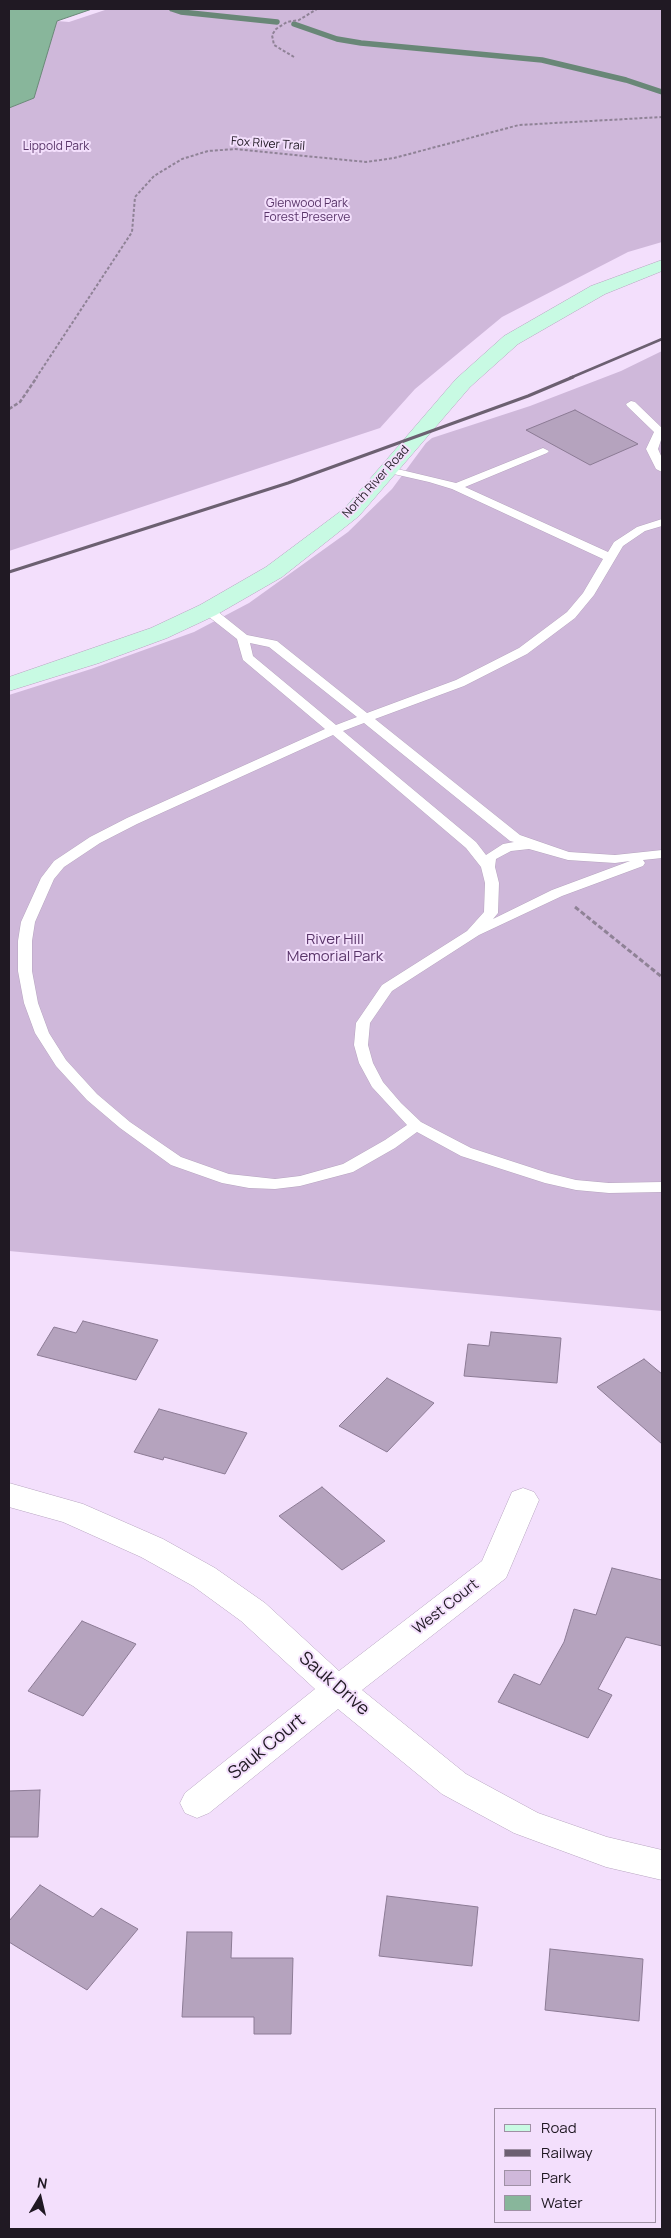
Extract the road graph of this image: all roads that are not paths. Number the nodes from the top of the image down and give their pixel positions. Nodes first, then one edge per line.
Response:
1 (662, 265) edge
2 (631, 404) dead end
3 (660, 435) edge
4 (543, 451) dead end
5 (662, 469) edge
6 (389, 470) junction
7 (456, 487) junction
8 (662, 522) edge
9 (609, 557) junction
10 (208, 610) junction
11 (243, 638) junction
12 (9, 684) edge
13 (366, 719) junction
14 (334, 730) junction
15 (531, 845) junction
16 (662, 855) edge
17 (488, 867) junction
18 (472, 934) junction
19 (416, 1125) junction
20 (662, 1187) edge
21 (9, 1494) edge
22 (523, 1500) dead end
23 (338, 1690) junction
24 (197, 1803) dead end
25 (662, 1865) edge

1 - 6 main road, North River Road
2 - 3 lane
3 - 5 lane
4 - 7 lane
6 - 7 lane
6 - 10 main road, North River Road
7 - 9 lane
8 - 9 lane
9 - 13 lane
10 - 11 lane
10 - 12 main road, North River Road
11 - 13 lane
11 - 14 lane
13 - 14 lane
13 - 15 lane
14 - 17 lane
14 - 19 lane
15 - 16 lane
15 - 17 lane
16 - 18 lane
17 - 18 lane
18 - 19 lane
19 - 20 lane
21 - 23 street, Sauk Drive
22 - 23 street, West Court
23 - 24 street, Sauk Court
23 - 25 street, Sauk Drive

